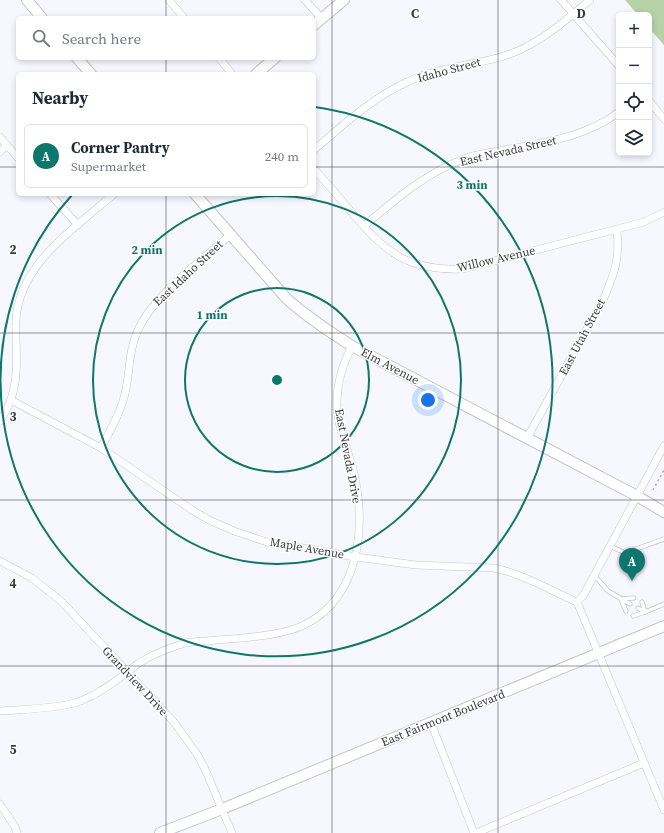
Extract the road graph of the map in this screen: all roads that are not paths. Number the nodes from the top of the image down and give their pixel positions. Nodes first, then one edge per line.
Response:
1 (27, 0) edge
2 (169, 0) edge
3 (306, 0) edge
4 (344, 0) edge
5 (561, 0) edge
6 (590, 0) edge
7 (574, 14) junction
8 (40, 16) edge
9 (182, 16) edge
10 (315, 16) edge
11 (318, 22) edge
12 (79, 60) edge
13 (220, 60) edge
14 (273, 60) edge
15 (616, 63) edge
16 (88, 72) edge
17 (230, 72) edge
18 (258, 72) edge
19 (652, 105) edge
20 (616, 114) edge
21 (664, 119) edge
22 (0, 137) edge
23 (7, 145) junction
24 (316, 148) edge
25 (0, 152) edge
26 (16, 156) edge
27 (316, 170) edge
28 (52, 196) edge
29 (112, 196) edge
30 (197, 196) edge
31 (664, 212) edge
32 (78, 225) junction
33 (364, 226) junction
34 (617, 230) junction
35 (230, 235) junction
36 (352, 346) junction
37 (11, 400) junction
38 (0, 421) edge
39 (527, 438) junction
40 (664, 446) edge
41 (101, 448) junction
42 (637, 496) junction
43 (664, 512) edge
44 (664, 539) edge
45 (610, 546) junction
46 (356, 557) junction
47 (0, 561) edge
48 (594, 575) junction
49 (634, 598) dead end
50 (621, 599) junction
51 (577, 602) junction
52 (642, 602) dead end
53 (630, 604) dead end
54 (664, 604) edge
55 (638, 608) dead end
56 (626, 612) dead end
57 (645, 612) junction
58 (633, 616) dead end
59 (664, 626) edge
60 (598, 653) junction
61 (127, 672) junction
62 (0, 711) edge
63 (431, 723) junction
64 (644, 763) junction
65 (0, 804) edge
66 (222, 809) junction
67 (664, 810) edge
68 (17, 833) edge
69 (160, 833) edge
70 (232, 833) edge
71 (475, 833) edge

1 - 8 street
2 - 9 street
3 - 10 street
4 - 11 street
5 - 7 street
6 - 7 street, Idaho Street
7 - 15 street
7 - 24 street, Idaho Street
12 - 16 street
13 - 17 street
14 - 18 street
19 - 21 street
20 - 33 street, East Nevada Street
22 - 23 street
23 - 25 street
23 - 26 street
27 - 33 street, Willow Avenue
28 - 32 street
29 - 32 street
30 - 35 street, Elm Avenue
31 - 34 street, Willow Avenue
32 - 37 street
33 - 34 street, Willow Avenue
34 - 39 street, East Utah Street
35 - 36 street, Elm Avenue
35 - 41 street, East Idaho Street
36 - 39 street, Elm Avenue
36 - 46 street, East Nevada Drive
37 - 38 street
37 - 41 street, Maple Avenue
39 - 42 street, Elm Avenue
40 - 42 street
41 - 46 street, Maple Avenue
42 - 43 street, Elm Avenue
42 - 45 street
44 - 45 lane
45 - 48 street
46 - 51 street, Maple Avenue
46 - 61 street, East Nevada Drive
47 - 61 street, Grandview Drive
48 - 50 lane
48 - 51 street
49 - 50 lane
50 - 53 lane
50 - 56 lane
51 - 60 street
52 - 57 lane
54 - 57 lane
55 - 57 lane
57 - 58 lane
59 - 60 street, East Fairmont Boulevard
60 - 63 street, East Fairmont Boulevard
60 - 64 street
61 - 62 street, East Nevada Drive
61 - 66 street, Grandview Drive
63 - 66 street, East Fairmont Boulevard
63 - 71 street
64 - 67 street
64 - 71 street
65 - 68 street
66 - 69 street, East Fairmont Boulevard
66 - 70 street, Grandview Drive

